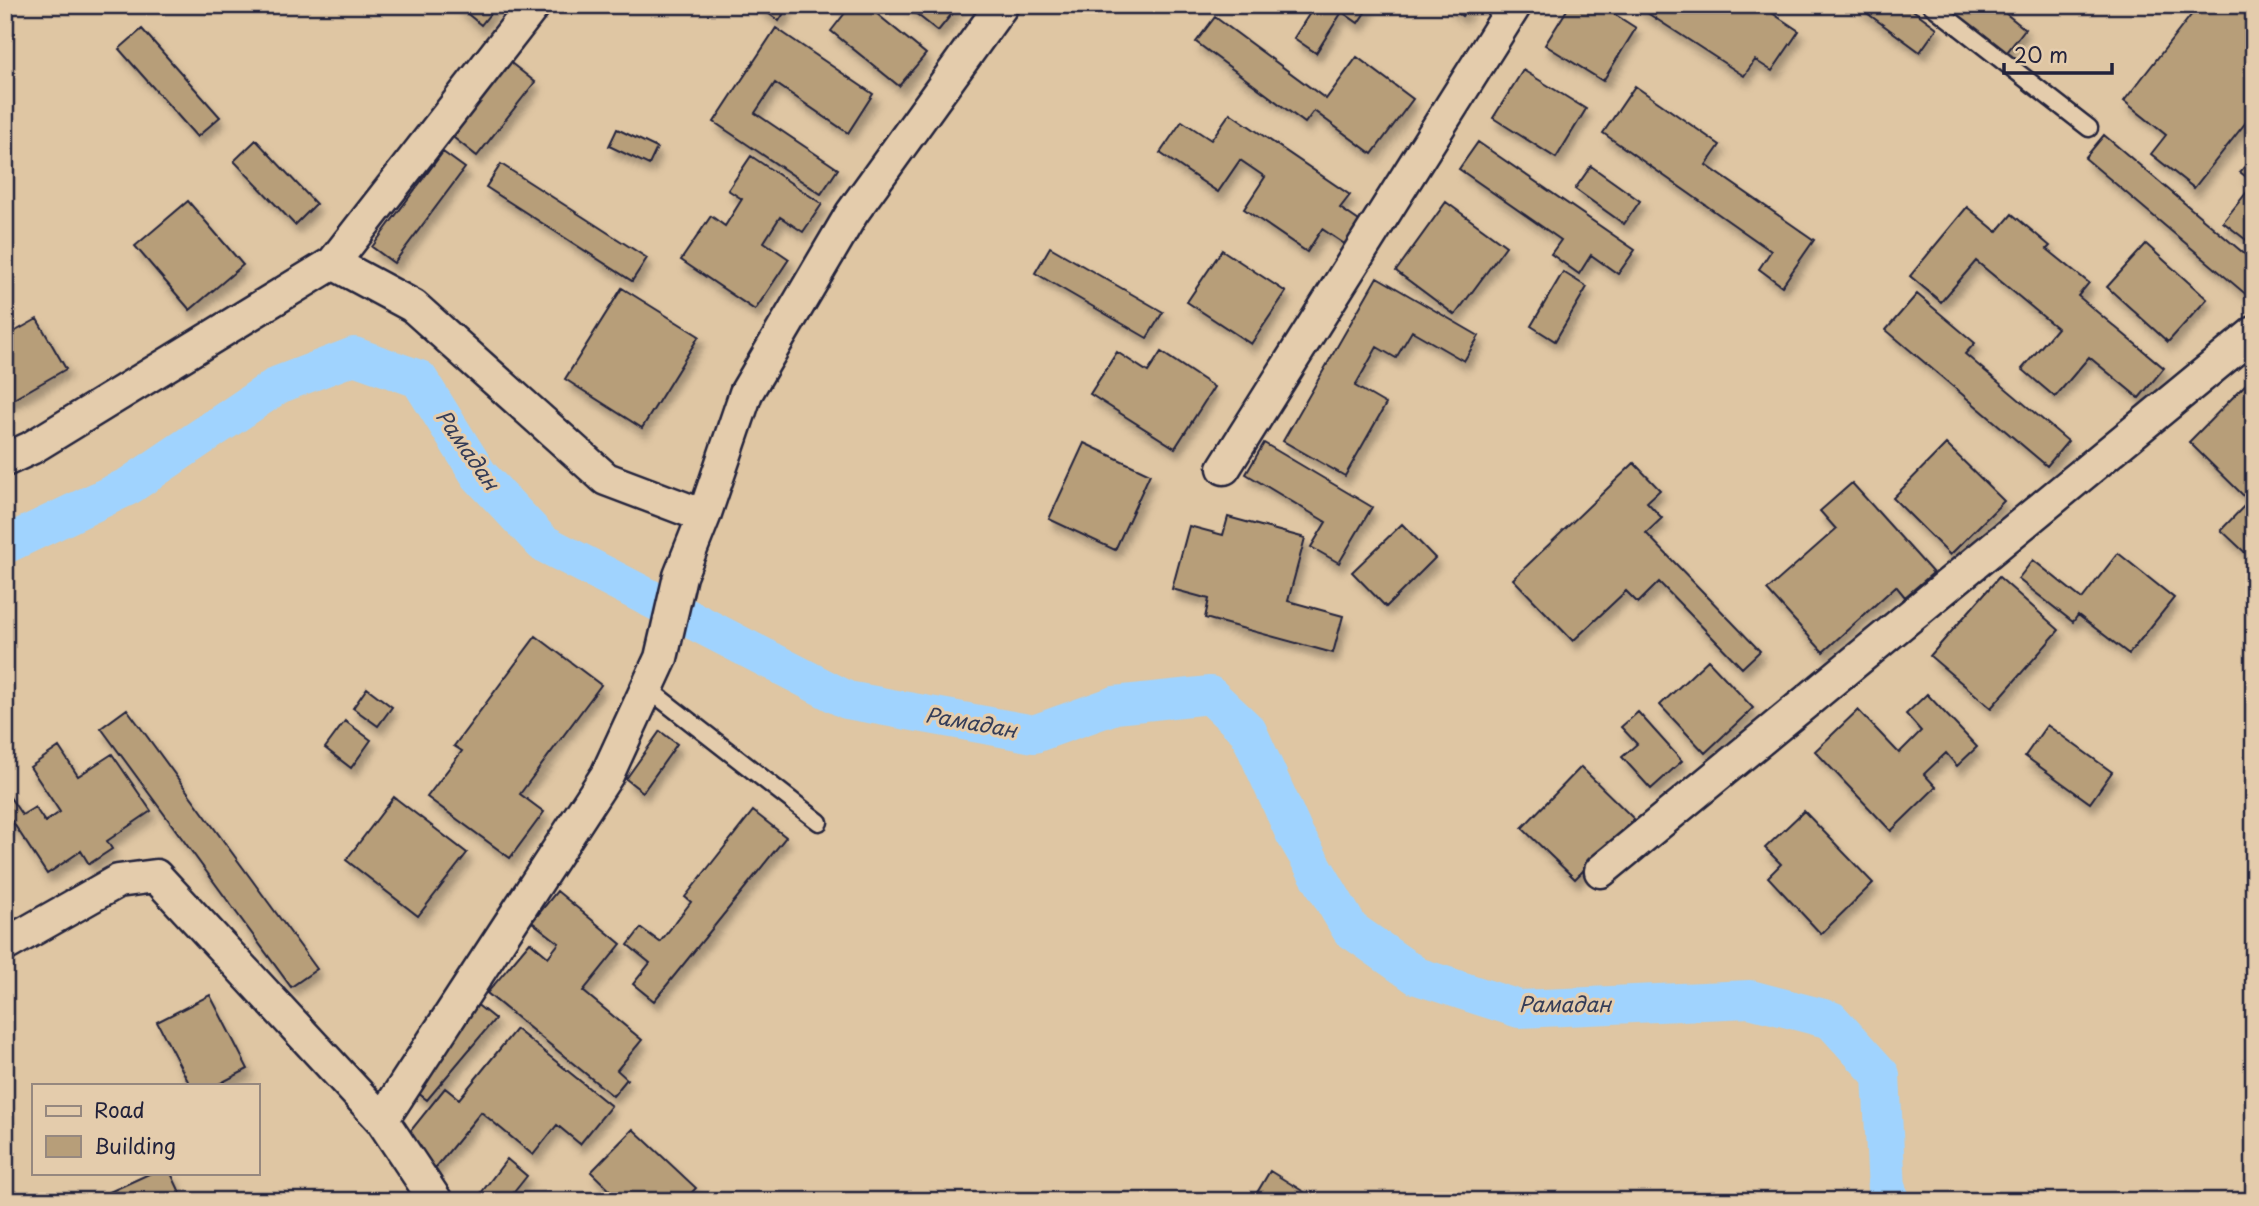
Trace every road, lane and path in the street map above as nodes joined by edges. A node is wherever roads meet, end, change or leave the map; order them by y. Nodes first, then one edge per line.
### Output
1 (534, 5) edge
2 (1002, 5) edge
3 (1515, 5) edge
4 (1931, 5) edge
5 (2090, 128) dead end
6 (333, 263) junction
7 (2254, 333) edge
8 (5, 460) edge
9 (1224, 468) dead end
10 (704, 516) junction
11 (647, 688) junction
12 (819, 821) dead end
13 (1601, 871) dead end
14 (5, 944) edge
15 (382, 1120) junction
16 (436, 1201) edge

1 - 6 street
2 - 10 street
3 - 9 street
4 - 5 lane
6 - 8 street
6 - 10 street
7 - 13 street
10 - 11 street
11 - 12 lane
11 - 15 street
14 - 15 street
15 - 16 street

